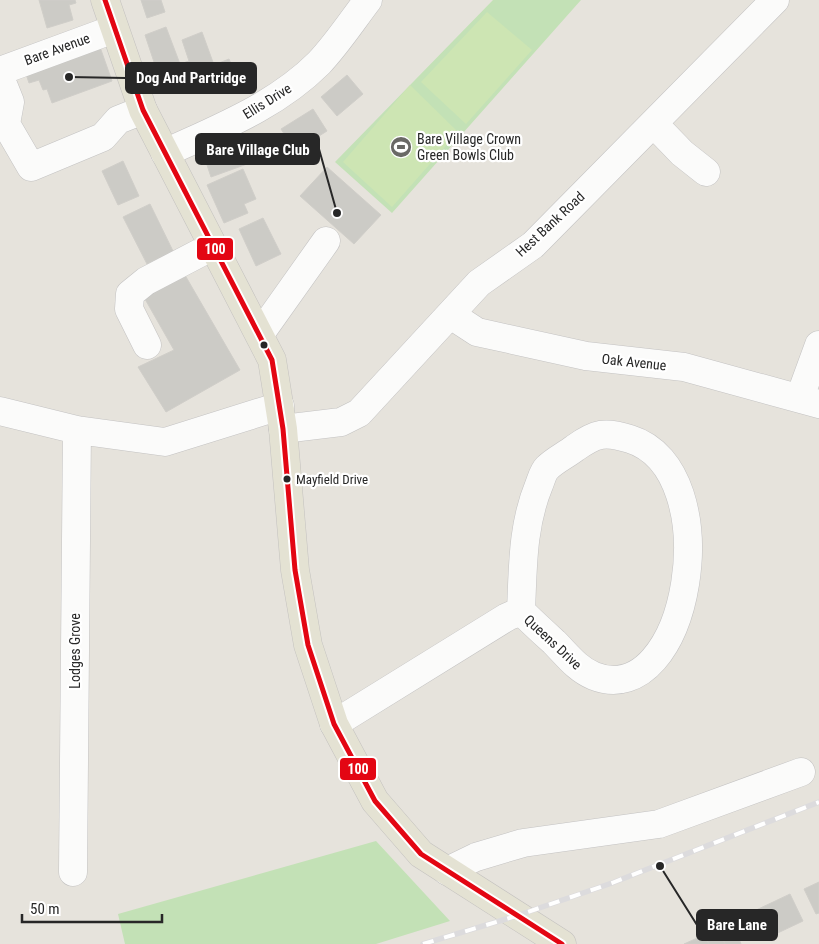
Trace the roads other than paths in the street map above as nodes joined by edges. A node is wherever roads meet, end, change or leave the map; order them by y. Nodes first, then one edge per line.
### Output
1 (105, 0) edge
2 (368, 0) edge
3 (775, 0) edge
4 (114, 28) junction
5 (0, 70) edge
6 (0, 77) edge
7 (143, 110) junction
8 (654, 124) junction
9 (165, 153) junction
10 (706, 172) dead end
11 (326, 241) dead end
12 (212, 246) junction
13 (451, 315) junction
14 (260, 334) junction
15 (819, 344) edge
16 (148, 345) dead end
17 (810, 400) edge
18 (0, 411) edge
19 (282, 417) junction
20 (77, 430) junction
21 (521, 611) junction
22 (334, 724) junction
23 (800, 772) dead end
24 (447, 871) junction
25 (74, 872) dead end
26 (562, 944) edge

1 - 4 main road
2 - 9 street, Ellis Drive
3 - 8 street, Hest Bank Road
4 - 5 street, Bare Avenue
4 - 7 main road
6 - 7 street
7 - 9 main road
8 - 10 street
8 - 13 street, Hest Bank Road
9 - 12 main road
11 - 14 street
12 - 14 main road
12 - 16 street
13 - 17 street, Oak Avenue
13 - 19 street, Hest Bank Road
14 - 19 main road
15 - 17 street
18 - 20 street
19 - 20 street
19 - 22 main road
20 - 25 street, Lodges Grove
21 - 21 street, Queens Drive
21 - 22 street, Queens Drive
22 - 24 main road
23 - 24 street
24 - 26 main road

